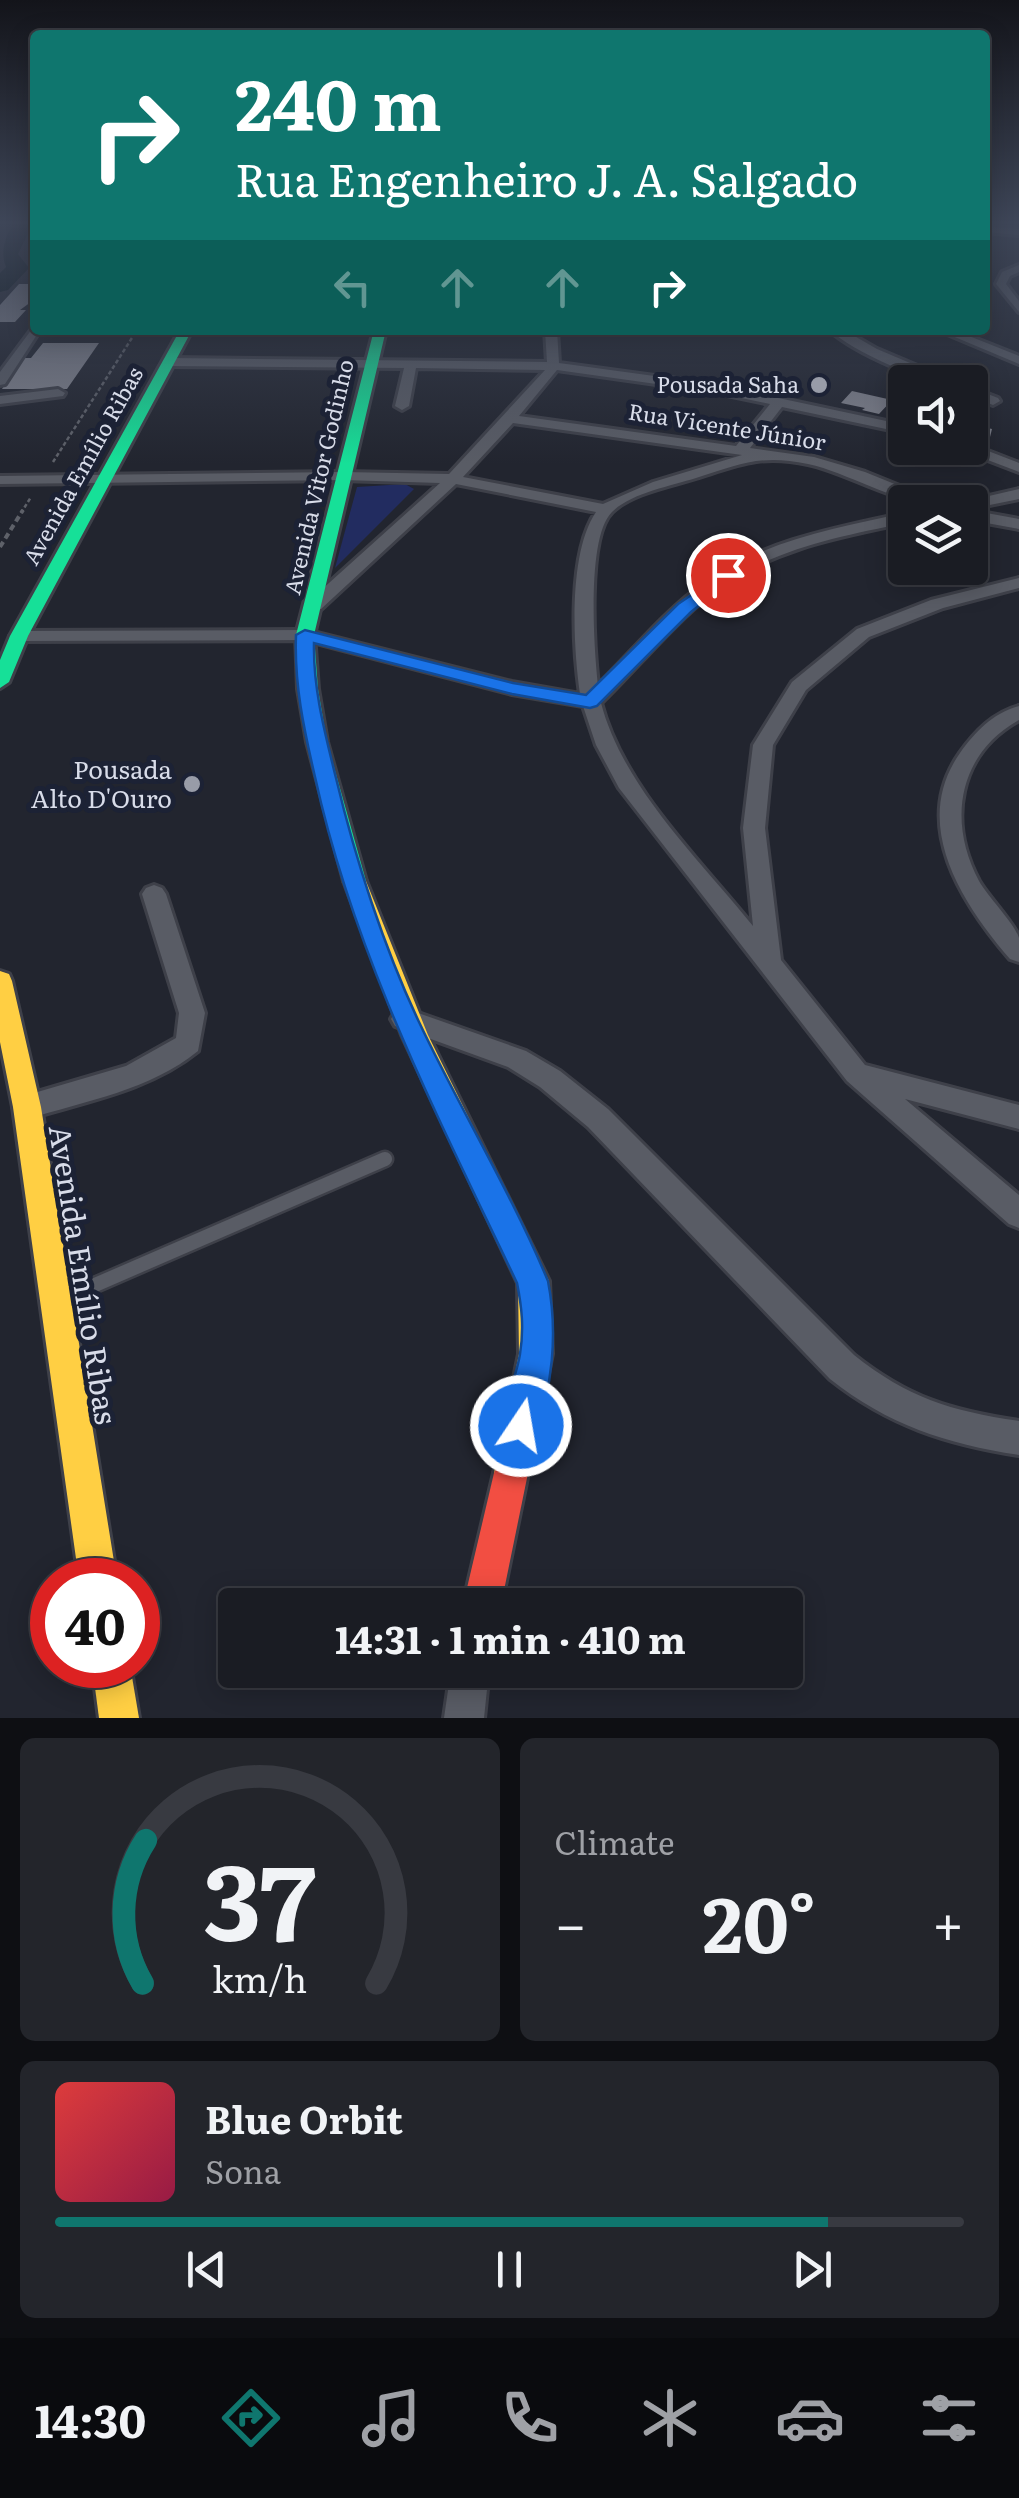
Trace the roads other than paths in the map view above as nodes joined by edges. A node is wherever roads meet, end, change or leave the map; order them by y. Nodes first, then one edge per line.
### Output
1 (30, 335) edge
2 (183, 335) edge
3 (379, 335) edge
4 (552, 335) edge
5 (843, 335) edge
6 (956, 335) edge
7 (1019, 360) edge
8 (169, 362) junction
9 (372, 362) junction
10 (411, 363) junction
11 (906, 365) edge
12 (552, 366) junction
13 (0, 380) edge
14 (58, 393) dead end
15 (988, 398) edge
16 (0, 400) edge
17 (994, 400) dead end
18 (780, 401) junction
19 (402, 406) dead end
20 (510, 419) junction
21 (888, 426) edge
22 (742, 448) junction
23 (766, 452) junction
24 (988, 456) edge
25 (1019, 468) edge
26 (343, 476) junction
27 (104, 478) junction
28 (453, 479) junction
29 (0, 480) edge
30 (888, 485) edge
31 (1019, 494) edge
32 (988, 500) edge
33 (604, 510) junction
34 (988, 518) edge
35 (888, 522) edge
36 (1019, 524) edge
37 (324, 566) junction
38 (349, 570) junction
39 (1019, 583) edge
40 (314, 605) junction
41 (305, 635) junction
42 (19, 636) junction
43 (0, 682) edge
44 (590, 702) junction
45 (1019, 712) edge
46 (154, 894) dead end
47 (1019, 952) edge
48 (769, 960) junction
49 (0, 980) edge
50 (404, 1019) junction
51 (856, 1074) junction
52 (27, 1107) junction
53 (1019, 1117) edge
54 (385, 1160) dead end
55 (1019, 1214) edge
56 (56, 1302) junction
57 (1019, 1438) edge
58 (95, 1558) edge
59 (486, 1588) edge
60 (114, 1688) edge
61 (468, 1688) edge
62 (119, 1718) edge
63 (464, 1718) edge

1 - 13 street
2 - 8 street, Avenida Emílio Ribas
3 - 9 street, Avenida Vitor Godinho
4 - 12 street
5 - 11 street
6 - 7 street
8 - 9 street
8 - 27 street, Avenida Emílio Ribas
9 - 10 street
9 - 26 street, Avenida Vitor Godinho
10 - 12 street
10 - 19 street
12 - 18 street
12 - 20 street
14 - 16 street
15 - 17 street
18 - 21 street
18 - 22 street
20 - 22 street, Rua Vicente Júnior
20 - 28 street
22 - 23 street, Rua Vicente Júnior
23 - 30 street, Rua Vicente Júnior
23 - 33 street
24 - 25 street
26 - 27 street
26 - 28 street
26 - 37 street, Avenida Vitor Godinho
27 - 29 street
27 - 42 street, Avenida Emílio Ribas
28 - 33 street
28 - 38 street
31 - 32 street
33 - 44 street
34 - 36 street
35 - 44 street
37 - 38 street
37 - 40 street, Avenida Vitor Godinho
38 - 40 street
39 - 48 street
40 - 41 street, Avenida Vitor Godinho
41 - 42 street
41 - 44 street
41 - 50 street, Avenida Vitor Godinho
42 - 43 street, Avenida Emílio Ribas
44 - 48 street
45 - 47 street
46 - 52 street
48 - 51 street
49 - 52 street, Avenida Emílio Ribas
50 - 57 street
50 - 59 street, Avenida Vitor Godinho
51 - 53 street
51 - 55 street
52 - 56 street, Avenida Emílio Ribas
54 - 56 lane
56 - 58 street, Avenida Emílio Ribas
60 - 62 street
61 - 63 street

